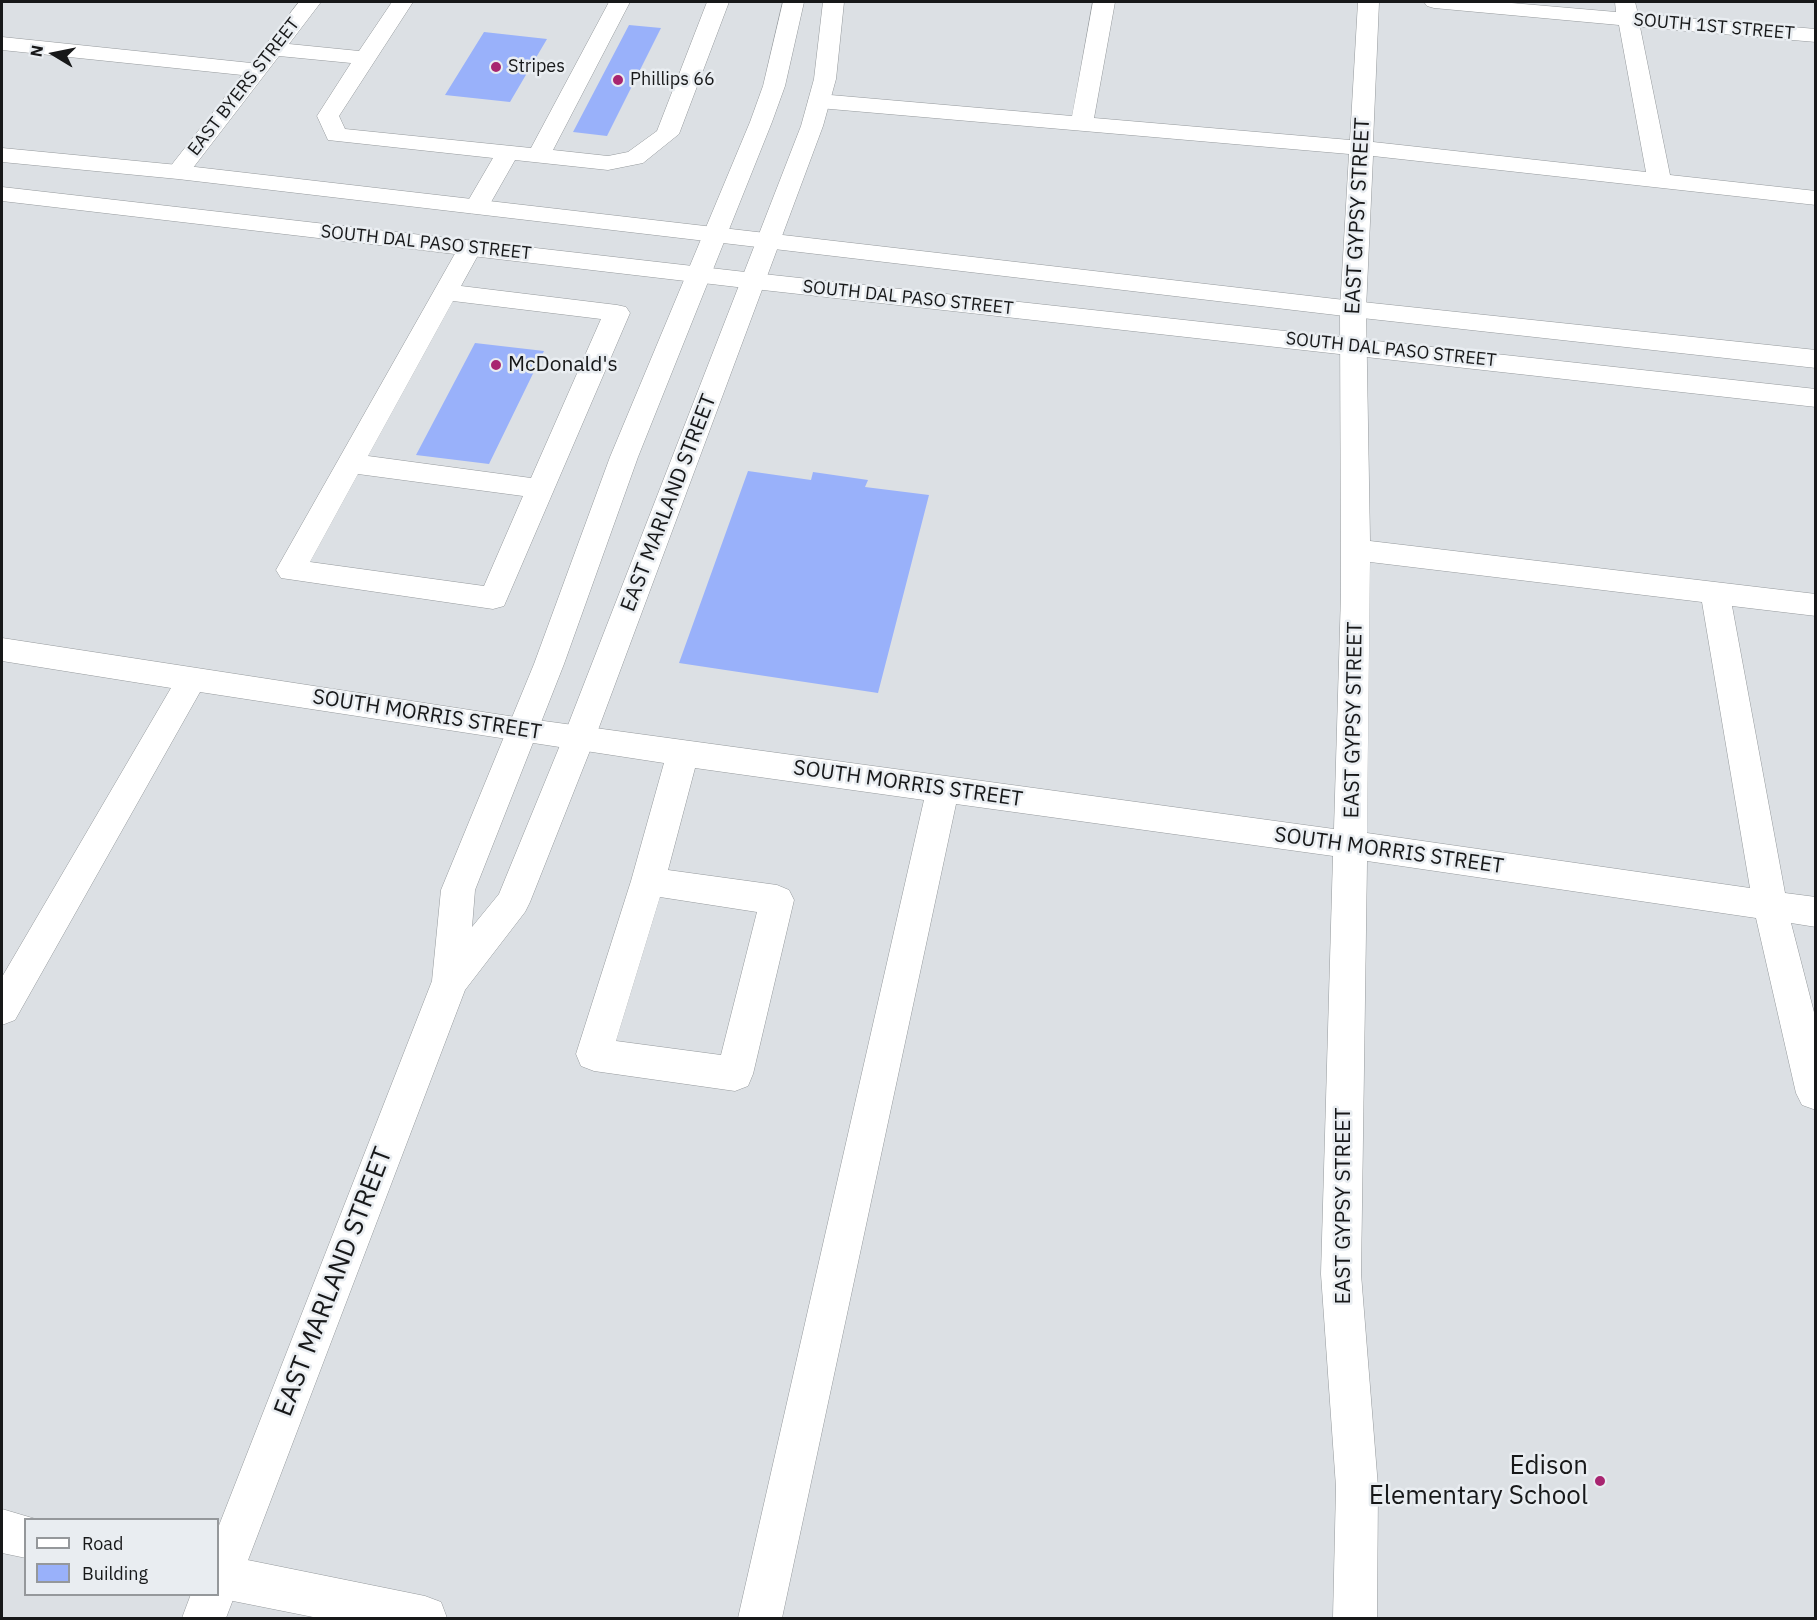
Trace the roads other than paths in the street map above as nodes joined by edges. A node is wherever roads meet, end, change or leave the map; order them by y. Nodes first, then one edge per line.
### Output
1 (310, 2) edge
2 (402, 2) edge
3 (620, 2) edge
4 (718, 2) edge
5 (793, 2) edge
6 (834, 2) edge
7 (1104, 2) edge
8 (1370, 2) edge
9 (1434, 2) edge
10 (1626, 10) edge
11 (1815, 36) edge
12 (2, 44) edge
13 (273, 49) junction
14 (366, 58) junction
15 (257, 70) junction
16 (819, 101) junction
17 (1082, 124) junction
18 (1361, 148) junction
19 (508, 153) junction
20 (2, 155) edge
21 (538, 156) junction
22 (178, 172) junction
23 (1659, 181) junction
24 (2, 194) edge
25 (1815, 198) edge
26 (477, 206) junction
27 (717, 233) junction
28 (770, 239) junction
29 (470, 248) junction
30 (700, 274) junction
31 (754, 281) junction
32 (445, 292) junction
33 (1353, 309) junction
34 (1353, 346) junction
35 (1815, 359) edge
36 (1815, 399) edge
37 (351, 463) junction
38 (541, 489) junction
39 (1355, 550) junction
40 (1715, 593) junction
41 (1815, 605) edge
42 (2, 649) edge
43 (192, 679) junction
44 (522, 731) junction
45 (579, 738) junction
46 (683, 753) junction
47 (943, 789) junction
48 (1351, 845) junction
49 (648, 881) junction
50 (1770, 906) junction
51 (1815, 912) edge
52 (450, 981) junction
53 (2, 1009) edge
54 (1815, 1093) edge
55 (2, 1531) edge
56 (24, 1536) edge
57 (219, 1578) edge
58 (219, 1583) edge
59 (212, 1596) edge
60 (204, 1618) edge
61 (425, 1618) edge
62 (760, 1618) edge
63 (1354, 1618) edge

1 - 13 main road, EAST BYERS STREET
2 - 14 main road
3 - 21 main road
4 - 21 main road
5 - 27 main road, EAST MARLAND STREET
6 - 16 main road, EAST MARLAND STREET
7 - 17 main road
8 - 18 main road, EAST GYPSY STREET
9 - 10 main road, SOUTH 1ST STREET
10 - 11 main road, SOUTH 1ST STREET
10 - 23 main road
12 - 15 main road
13 - 14 main road
13 - 15 main road, EAST BYERS STREET
14 - 19 main road
15 - 22 main road, EAST BYERS STREET
16 - 17 main road
16 - 28 main road, EAST MARLAND STREET
17 - 18 main road
18 - 23 main road
18 - 33 main road, EAST GYPSY STREET
19 - 21 main road
19 - 26 main road
20 - 22 main road, SOUTH DAL PASO STREET
22 - 26 main road, SOUTH DAL PASO STREET
23 - 25 main road
24 - 29 main road, SOUTH DAL PASO STREET
26 - 27 main road, SOUTH DAL PASO STREET
27 - 28 main road, SOUTH DAL PASO STREET
27 - 30 main road, EAST MARLAND STREET
28 - 31 main road, EAST MARLAND STREET
28 - 33 main road, SOUTH DAL PASO STREET
29 - 30 main road, SOUTH DAL PASO STREET
29 - 32 main road
30 - 31 main road, SOUTH DAL PASO STREET
30 - 44 main road, EAST MARLAND STREET
31 - 34 main road, SOUTH DAL PASO STREET
31 - 45 main road, EAST MARLAND STREET
32 - 37 main road
32 - 38 main road
33 - 34 main road, EAST GYPSY STREET
33 - 35 main road, SOUTH DAL PASO STREET
34 - 36 main road, SOUTH DAL PASO STREET
34 - 39 main road, EAST GYPSY STREET
37 - 38 main road
37 - 38 main road
39 - 40 main road
39 - 48 main road, EAST GYPSY STREET
40 - 41 main road
40 - 50 main road
42 - 43 main road, SOUTH MORRIS STREET
43 - 44 main road, SOUTH MORRIS STREET
43 - 53 main road
44 - 45 main road, SOUTH MORRIS STREET
44 - 52 main road, EAST MARLAND STREET
45 - 46 main road, SOUTH MORRIS STREET
45 - 52 main road, EAST MARLAND STREET
46 - 47 main road, SOUTH MORRIS STREET
46 - 49 main road
47 - 48 main road, SOUTH MORRIS STREET
47 - 62 main road
48 - 50 main road, SOUTH MORRIS STREET
48 - 63 main road, EAST GYPSY STREET
49 - 49 main road
50 - 51 main road, SOUTH MORRIS STREET
50 - 54 main road
52 - 57 main road, EAST MARLAND STREET
55 - 56 main road
58 - 61 main road
59 - 60 main road, EAST MARLAND STREET

